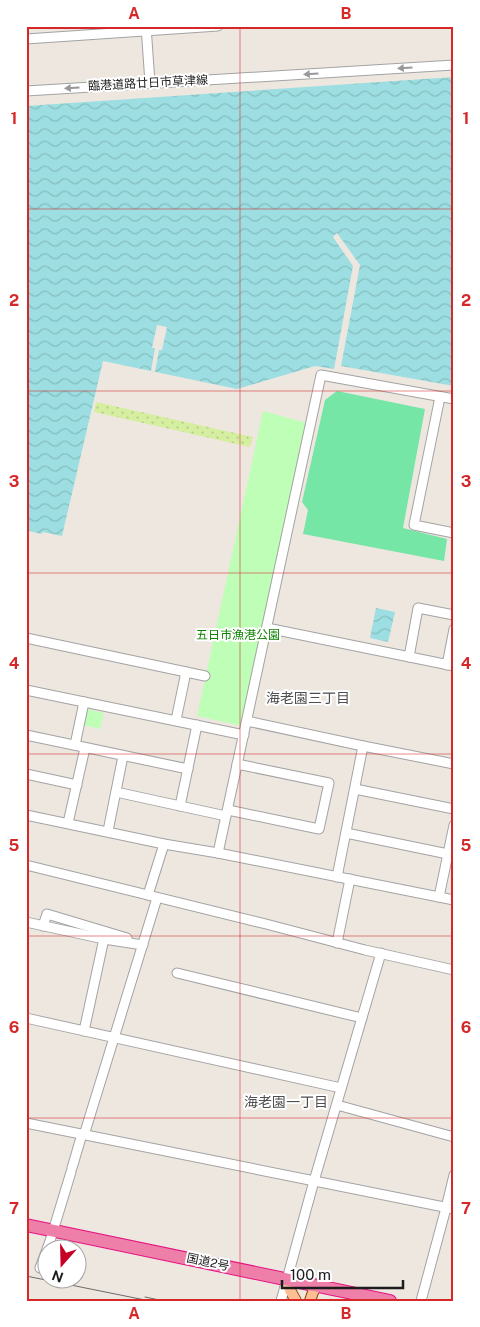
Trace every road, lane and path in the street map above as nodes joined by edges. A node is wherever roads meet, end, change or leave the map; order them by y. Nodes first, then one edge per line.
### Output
1 (218, 26) edge
2 (146, 29) edge
3 (26, 39) edge
4 (454, 64) edge
5 (150, 83) junction
6 (26, 91) edge
7 (440, 397) junction
8 (454, 399) edge
9 (454, 533) edge
10 (454, 615) edge
11 (267, 628) junction
12 (454, 629) edge
13 (26, 638) edge
14 (409, 657) junction
15 (450, 666) edge
16 (186, 672) junction
17 (204, 676) dead end
18 (26, 690) edge
19 (84, 702) junction
20 (176, 720) junction
21 (247, 721) junction
22 (197, 725) junction
23 (244, 735) junction
24 (26, 736) edge
25 (75, 745) junction
26 (363, 746) junction
27 (85, 748) junction
28 (123, 756) junction
29 (237, 764) junction
30 (454, 764) edge
31 (188, 770) junction
32 (26, 774) edge
33 (77, 785) junction
34 (354, 789) junction
35 (116, 792) junction
36 (180, 806) junction
37 (454, 809) edge
38 (227, 813) junction
39 (26, 815) edge
40 (68, 823) junction
41 (454, 825) edge
42 (108, 832) junction
43 (346, 833) junction
44 (164, 844) junction
45 (218, 853) junction
46 (448, 854) junction
47 (26, 865) edge
48 (336, 877) junction
49 (350, 880) junction
50 (153, 897) junction
51 (439, 897) junction
52 (454, 900) edge
53 (26, 922) edge
54 (105, 935) junction
55 (337, 943) junction
56 (143, 945) junction
57 (381, 954) junction
58 (454, 970) edge
59 (177, 973) dead end
60 (26, 1018) edge
61 (362, 1018) junction
62 (84, 1031) junction
63 (115, 1038) junction
64 (341, 1088) junction
65 (337, 1105) junction
66 (26, 1123) edge
67 (82, 1134) junction
68 (454, 1137) edge
69 (454, 1174) edge
70 (314, 1181) junction
71 (450, 1208) edge
72 (26, 1225) edge
73 (53, 1230) junction
74 (50, 1240) edge
75 (287, 1280) junction
76 (317, 1286) junction
77 (281, 1301) edge
78 (296, 1301) edge
79 (310, 1301) edge
80 (390, 1301) edge
81 (421, 1301) edge

1 - 2 street
2 - 3 street
2 - 5 street
4 -> 5 street, 臨港道路廿日市草津線
5 -> 6 street, 臨港道路廿日市草津線
7 - 8 street
7 - 9 street
7 - 11 street
10 - 14 street
11 - 14 street
11 - 21 street
12 - 15 street
13 - 16 street
14 - 15 street
16 - 17 street
16 - 20 street
18 - 19 street
19 - 20 street
19 - 25 street
20 - 22 street
21 - 23 street
21 - 26 street
22 - 23 street
22 - 31 street
23 - 29 street
24 - 25 street
25 - 27 street
26 - 30 street
26 - 34 street
27 - 28 street
27 - 33 street
28 - 31 street
28 - 35 street
29 - 38 street
29 - 38 street
31 - 36 street
32 - 33 street
33 - 40 street
34 - 37 street
34 - 43 street
35 - 36 street
35 - 42 street
36 - 38 street
38 - 45 street
39 - 40 street
40 - 42 street
41 - 46 street
42 - 44 street
43 - 46 street
43 - 48 street
44 - 45 street
44 - 50 street
45 - 48 street
46 - 51 street
47 - 50 street
48 - 49 street
49 - 51 street
49 - 55 street
50 - 55 street
50 - 56 street
51 - 52 street
53 - 54 street
54 - 56 street
54 - 62 street
55 - 57 street
56 - 63 street
57 - 58 street
57 - 61 street
59 - 61 street
60 - 62 street
61 - 64 street
62 - 63 street
63 - 64 street
63 - 67 street
64 - 65 street
65 - 68 street
65 - 70 street
66 - 67 street
67 - 70 street
67 - 73 street
69 - 71 street
70 - 71 street
70 - 75 street
71 - 81 street
72 - 73 highway, 国道2号
73 - 74 street
73 - 75 highway, 国道2号
75 - 76 highway, 国道2号
75 - 77 street
75 - 78 main road
76 - 79 main road
76 - 80 highway, 国道2号

